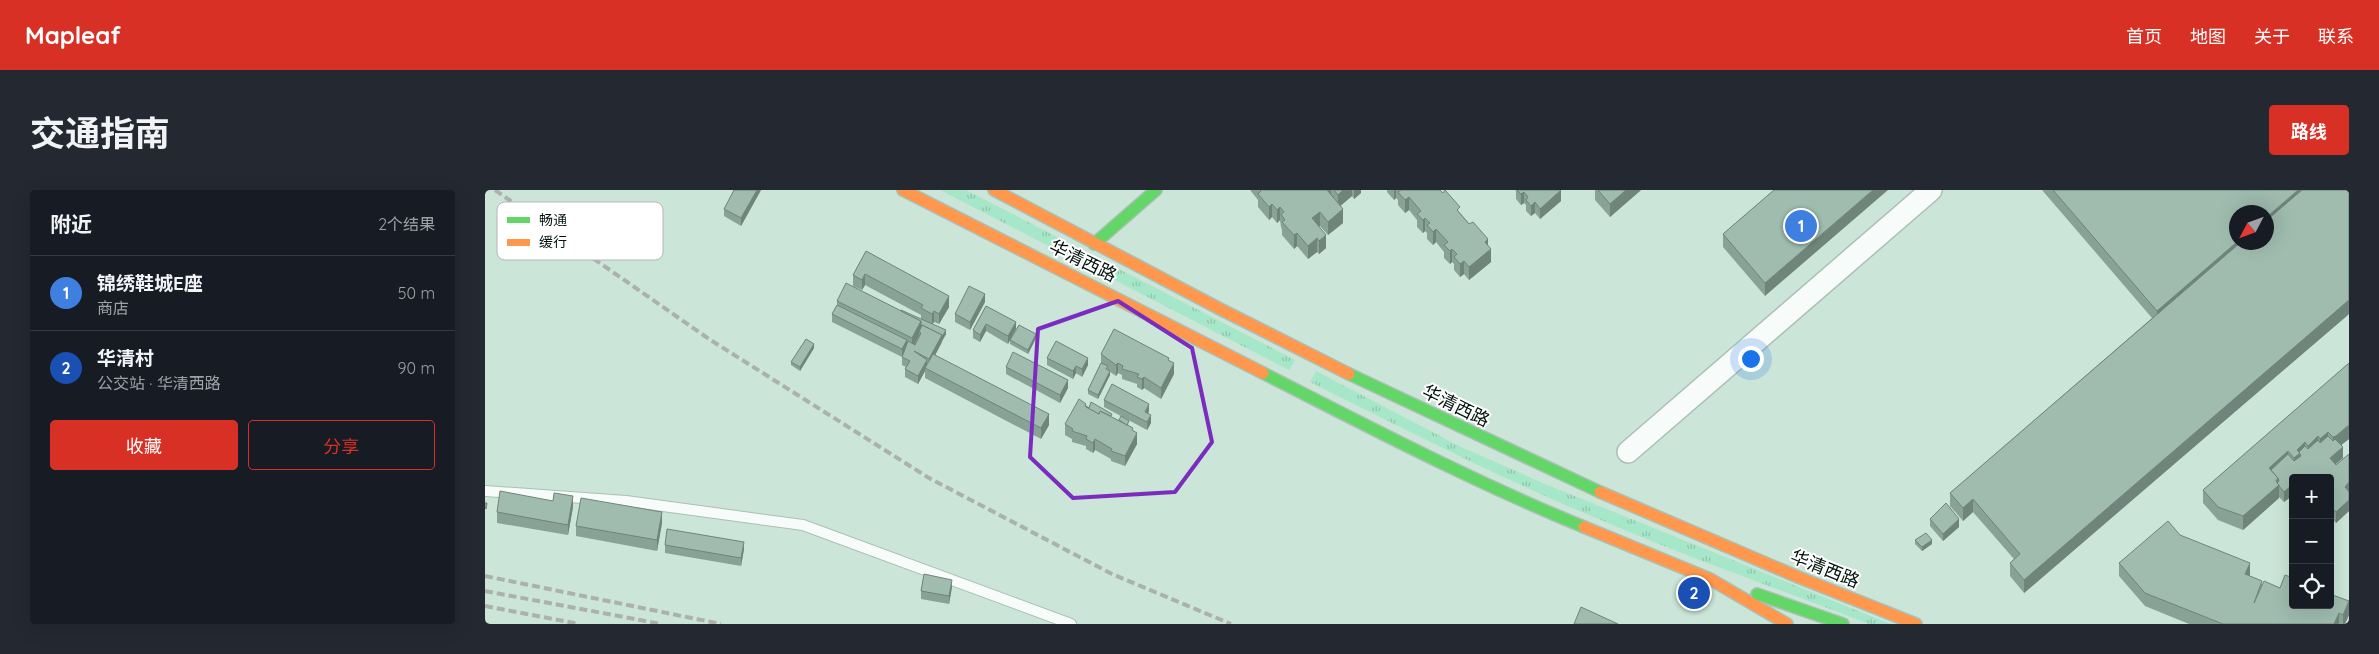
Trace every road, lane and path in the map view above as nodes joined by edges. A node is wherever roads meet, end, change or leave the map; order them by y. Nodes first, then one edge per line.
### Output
1 (903, 190) edge
2 (994, 190) edge
3 (1156, 190) edge
4 (1931, 190) edge
5 (1094, 244) junction
6 (1627, 452) dead end
7 (485, 491) edge
8 (1711, 579) junction
9 (1071, 624) edge
10 (1787, 624) edge
11 (1843, 624) edge
12 (1916, 624) edge

1 - 8 main road, 华清西路
2 - 5 main road, 华清西路
3 - 5 main road
4 - 6 street
5 - 12 main road, 华清西路
7 - 9 lane
8 - 10 main road, 华清西路
8 - 11 main road

